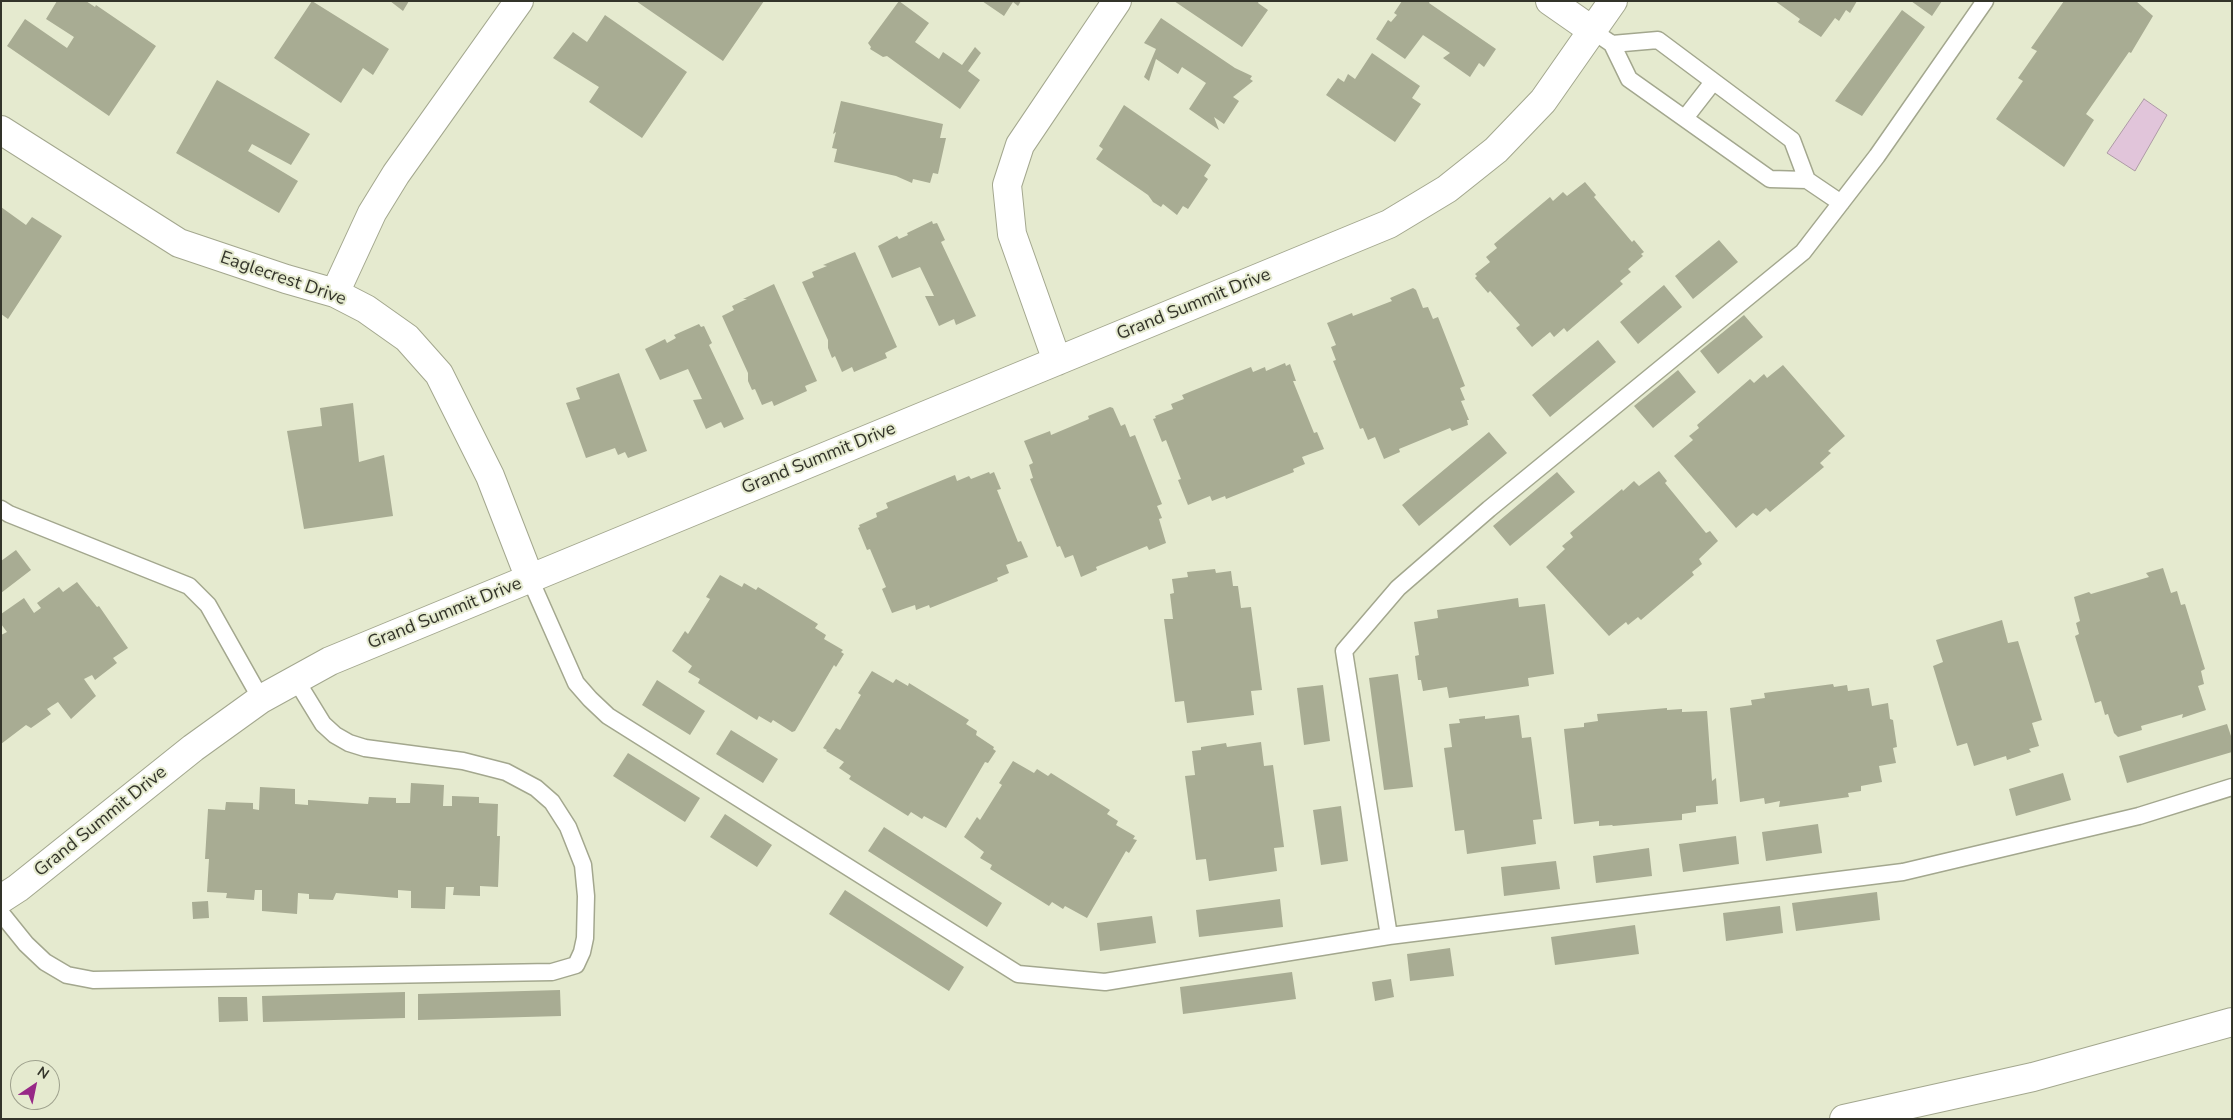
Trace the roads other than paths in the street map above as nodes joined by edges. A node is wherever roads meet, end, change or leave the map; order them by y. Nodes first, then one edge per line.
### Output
1 (519, 1) edge
2 (1117, 1) edge
3 (1550, 1) edge
4 (1613, 1) edge
5 (1985, 1) edge
6 (1602, 37) junction
7 (1713, 82) junction
8 (1685, 118) junction
9 (1, 130) edge
10 (1808, 180) junction
11 (1841, 203) junction
12 (335, 292) junction
13 (1057, 361) junction
14 (4, 516) edge
15 (530, 579) junction
16 (296, 680) junction
17 (261, 699) junction
18 (2232, 787) edge
19 (1, 899) edge
20 (1, 913) edge
21 (1389, 936) junction
22 (2232, 1022) edge
23 (1844, 1119) edge

1 - 12 main road
2 - 13 main road
3 - 6 main road
4 - 6 main road, Grand Summit Drive
5 - 11 lane
6 - 7 lane
6 - 8 lane
6 - 13 main road, Grand Summit Drive
7 - 8 lane
7 - 10 lane
8 - 10 lane
9 - 12 main road, Eaglecrest Drive
10 - 11 lane
11 - 21 lane
12 - 15 main road, Eaglecrest Drive
13 - 15 main road, Grand Summit Drive
14 - 17 lane
15 - 16 main road, Grand Summit Drive
15 - 21 lane
16 - 17 main road, Grand Summit Drive
16 - 20 lane
17 - 19 main road, Grand Summit Drive
18 - 21 lane
22 - 23 main road

